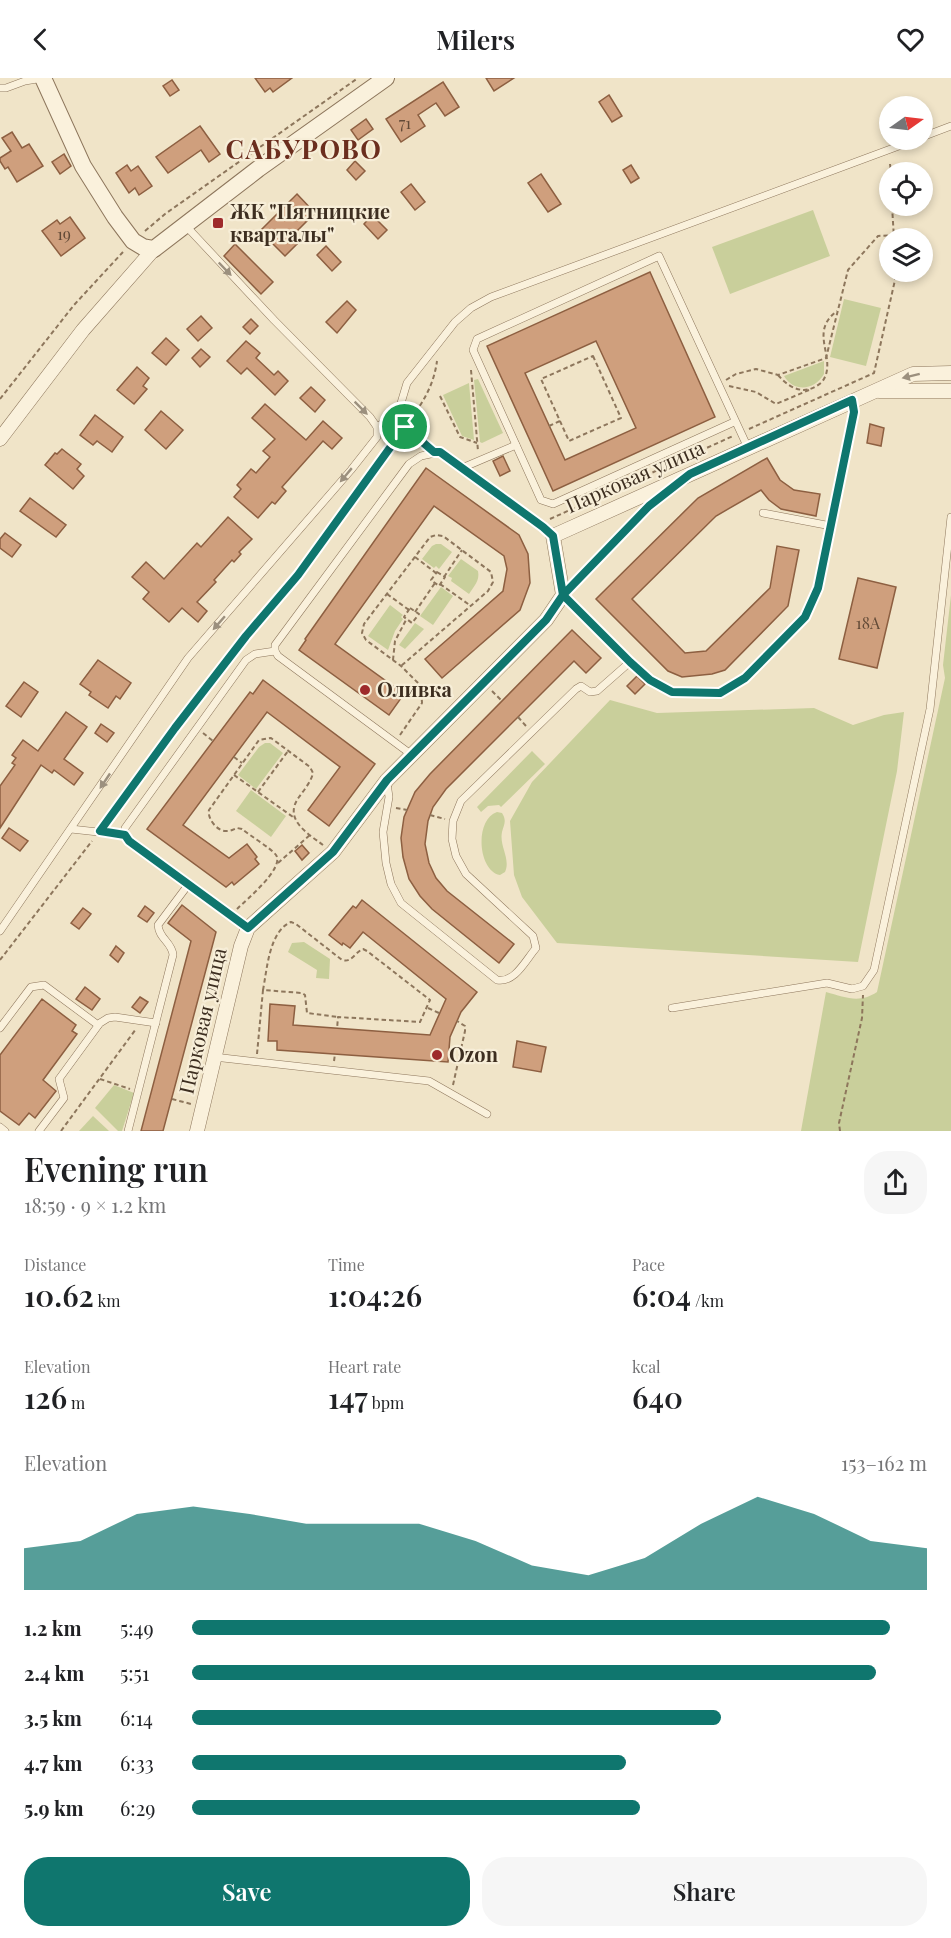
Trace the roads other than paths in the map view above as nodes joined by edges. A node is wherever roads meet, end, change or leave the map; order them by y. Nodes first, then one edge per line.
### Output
1 (43, 78) edge
2 (386, 78) edge
3 (3, 88) edge
4 (0, 94) edge
5 (951, 126) edge
6 (933, 133) edge
7 (888, 150) edge
8 (185, 225) junction
9 (154, 249) junction
10 (951, 373) edge
11 (873, 390) junction
12 (951, 391) edge
13 (852, 400) junction
14 (400, 419) junction
15 (734, 422) junction
16 (377, 427) junction
17 (0, 439) edge
18 (516, 445) junction
19 (748, 448) junction
20 (434, 452) junction
21 (462, 468) junction
22 (690, 474) junction
23 (763, 513) dead end
24 (951, 517) edge
25 (831, 526) junction
26 (553, 536) junction
27 (563, 595) junction
28 (275, 651) junction
29 (630, 662) junction
30 (412, 755) junction
31 (387, 780) junction
32 (71, 830) junction
33 (125, 835) junction
34 (188, 885) junction
35 (248, 928) junction
36 (0, 931) edge
37 (672, 1008) dead end
38 (156, 1023) junction
39 (98, 1026) junction
40 (0, 1028) edge
41 (214, 1057) junction
42 (487, 1114) dead end
43 (0, 1128) edge
44 (5, 1131) edge
45 (39, 1131) edge
46 (128, 1131) edge
47 (197, 1131) edge

1 - 3 lane
1 - 9 street
2 - 8 street
3 - 4 lane
5 - 6 lane
7 - 14 lane
8 - 9 street
8 -> 16 lane
9 - 17 street
10 -> 11 street, Парковая улица
11 - 12 street, Парковая улица
11 - 13 street, Парковая улица
13 - 19 street, Парковая улица
13 - 25 lane
14 - 16 lane
14 - 20 lane
15 - 18 lane
15 - 18 lane
15 - 19 lane
16 -> 32 lane
18 - 21 lane
19 - 22 street, Парковая улица
20 - 21 lane
20 - 28 lane
21 - 26 lane
22 - 26 street, Парковая улица
22 - 27 lane
23 - 25 lane
24 - 37 lane
25 - 29 lane
26 - 27 street, Парковая улица
27 - 29 lane
27 - 30 street, Парковая улица
28 - 30 lane
28 - 33 lane
29 - 31 lane
30 - 31 street, Парковая улица
31 - 35 street, Парковая улица
32 - 33 lane
32 - 36 lane
33 - 34 lane
34 - 35 lane
34 - 38 lane
35 - 41 street, Парковая улица
38 - 39 lane
38 - 46 lane
39 - 40 lane
39 - 45 lane
41 - 42 lane
41 - 47 street, Парковая улица
43 - 44 lane

